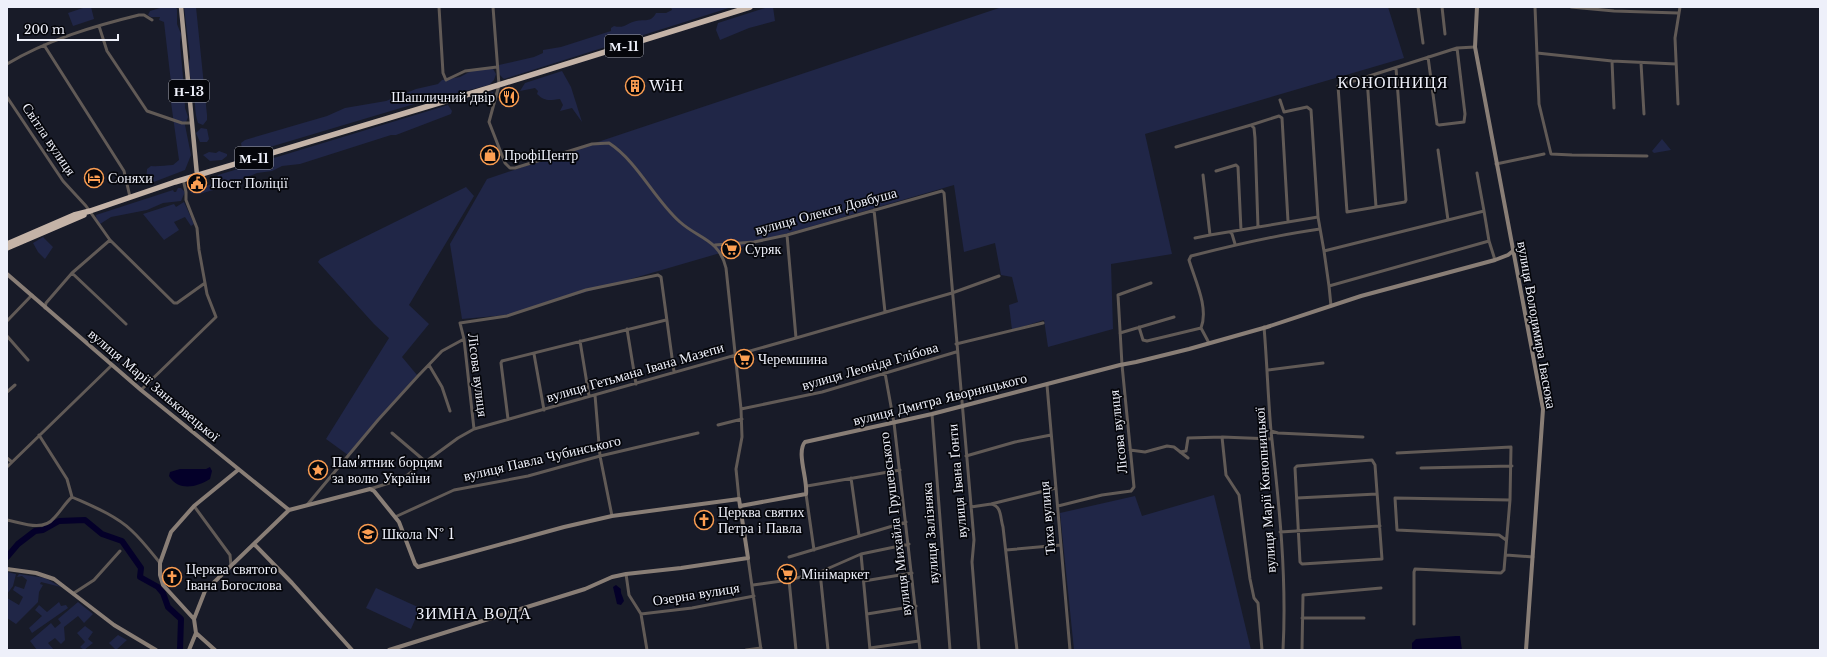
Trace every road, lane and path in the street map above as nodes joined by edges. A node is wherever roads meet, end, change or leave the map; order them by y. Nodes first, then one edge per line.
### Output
1 (181, 7) edge
2 (439, 7) edge
3 (494, 7) edge
4 (750, 7) edge
5 (1418, 7) edge
6 (1442, 7) edge
7 (1477, 7) edge
8 (1535, 7) edge
9 (1571, 7) edge
10 (1680, 7) edge
11 (1678, 13) junction
12 (152, 20) dead end
13 (99, 26) junction
14 (1445, 34) dead end
15 (1424, 43) dead end
16 (44, 45) junction
17 (1475, 47) junction
18 (1457, 48) junction
19 (1537, 53) junction
20 (1428, 56) junction
21 (1612, 61) junction
22 (1641, 63) junction
23 (7, 64) edge
24 (1676, 64) junction
25 (497, 67) junction
26 (1396, 68) junction
27 (1367, 78) junction
28 (499, 85) junction
29 (7, 97) edge
30 (1280, 100) dead end
31 (1678, 104) dead end
32 (1614, 108) dead end
33 (1644, 114) dead end
34 (192, 123) junction
35 (1251, 124) junction
36 (1176, 147) dead end
37 (1438, 150) dead end
38 (1544, 154) dead end
39 (1647, 156) dead end
40 (1496, 164) junction
41 (1216, 171) dead end
42 (1477, 173) dead end
43 (197, 175) junction
44 (1203, 175) dead end
45 (183, 180) junction
46 (129, 189) junction
47 (942, 190) joint
48 (124, 191) dead end
49 (130, 197) junction
50 (1376, 207) junction
51 (874, 210) junction
52 (90, 211) junction
53 (1484, 211) junction
54 (1318, 217) junction
55 (1448, 220) junction
56 (1288, 221) junction
57 (1258, 227) junction
58 (1320, 229) junction
59 (1241, 230) junction
60 (1230, 232) junction
61 (787, 235) junction
62 (1210, 235) junction
63 (1195, 238) dead end
64 (110, 240) junction
65 (1489, 241) junction
66 (7, 244) edge
67 (1235, 244) junction
68 (715, 245) junction
69 (7, 248) edge
70 (1324, 251) junction
71 (1513, 251) junction
72 (1495, 260) junction
73 (72, 273) junction
74 (7, 274) edge
75 (999, 276) dead end
76 (205, 283) junction
77 (1151, 283) dead end
78 (1329, 286) junction
79 (952, 293) junction
80 (32, 295) junction
81 (1331, 306) junction
82 (45, 308) junction
83 (885, 312) junction
84 (1174, 317) dead end
85 (666, 320) junction
86 (7, 321) edge
87 (1043, 322) dead end
88 (126, 324) dead end
89 (1139, 328) junction
90 (1201, 328) junction
91 (1264, 328) junction
92 (627, 329) junction
93 (1120, 333) junction
94 (7, 336) edge
95 (796, 338) junction
96 (464, 339) junction
97 (580, 341) junction
98 (1209, 343) junction
99 (956, 344) junction
100 (956, 352) junction
101 (534, 354) junction
102 (736, 356) junction
103 (28, 360) dead end
104 (1323, 363) dead end
105 (112, 365) junction
106 (429, 365) junction
107 (1123, 365) junction
108 (1268, 370) junction
109 (674, 372) junction
110 (885, 373) junction
111 (636, 384) junction
112 (15, 385) dead end
113 (1047, 385) junction
114 (141, 390) junction
115 (7, 392) edge
116 (595, 395) junction
117 (589, 396) junction
118 (961, 406) junction
119 (742, 409) junction
120 (544, 410) junction
121 (450, 411) dead end
122 (932, 414) junction
123 (508, 419) junction
124 (742, 419) junction
125 (894, 423) junction
126 (718, 425) dead end
127 (474, 429) junction
128 (1271, 431) junction
129 (392, 433) dead end
130 (698, 433) dead end
131 (39, 435) junction
132 (1051, 435) junction
133 (1222, 437) junction
134 (1363, 437) dead end
135 (1272, 439) junction
136 (1130, 450) junction
137 (1180, 452) junction
138 (1397, 453) dead end
139 (600, 456) junction
140 (966, 456) junction
141 (7, 458) edge
142 (1188, 458) dead end
143 (12, 462) junction
144 (426, 462) junction
145 (1512, 466) junction
146 (7, 467) edge
147 (1421, 468) dead end
148 (238, 470) junction
149 (900, 470) junction
150 (852, 478) junction
151 (807, 486) junction
152 (1056, 488) junction
153 (370, 490) junction
154 (806, 494) junction
155 (1378, 494) junction
156 (72, 497) junction
157 (1297, 498) junction
158 (739, 500) junction
159 (1510, 500) junction
160 (991, 504) junction
161 (194, 506) junction
162 (306, 506) junction
163 (740, 506) junction
164 (1058, 506) junction
165 (971, 507) junction
166 (289, 510) junction
167 (612, 516) junction
168 (396, 517) junction
169 (7, 520) edge
170 (906, 522) junction
171 (1380, 526) junction
172 (1299, 531) junction
173 (1280, 532) junction
174 (859, 535) junction
175 (1506, 540) junction
176 (254, 544) junction
177 (909, 544) junction
178 (1061, 545) junction
179 (814, 550) junction
180 (1006, 550) junction
181 (120, 551) dead end
182 (861, 554) junction
183 (1506, 555) junction
184 (789, 557) dead end
185 (1533, 557) junction
186 (748, 558) junction
187 (160, 563) junction
188 (231, 566) junction
189 (7, 569) edge
190 (820, 572) junction
191 (626, 574) junction
192 (912, 574) junction
193 (789, 580) junction
194 (864, 581) junction
195 (753, 585) junction
196 (1382, 588) dead end
197 (74, 594) junction
198 (754, 596) junction
199 (916, 606) junction
200 (641, 614) junction
201 (867, 614) junction
202 (1302, 618) junction
203 (1364, 618) dead end
204 (194, 619) junction
205 (1414, 624) dead end
206 (196, 633) junction
207 (919, 641) junction
208 (761, 649) edge
209 (870, 649) edge
210 (156, 650) edge
211 (189, 650) edge
212 (214, 650) edge
213 (352, 650) edge
214 (389, 650) edge
215 (647, 650) edge
216 (746, 650) edge
217 (796, 650) edge
218 (828, 650) edge
219 (920, 650) edge
220 (950, 650) edge
221 (979, 650) edge
222 (1017, 650) edge
223 (1070, 650) edge
224 (1262, 650) edge
225 (1283, 650) edge
226 (1302, 650) edge
227 (1526, 650) edge

1 - 34 main road, Н-13
2 - 25 street
3 - 25 street
4 - 28 highway, М-11
5 - 15 street
6 - 14 street
7 - 17 street, вулиця Володимира Івасюка
8 - 19 street
9 - 11 street
10 - 11 street
11 - 24 street
12 - 13 street
13 - 16 street
13 - 34 street
16 - 23 street
16 - 46 street
17 - 18 street
17 - 40 street, вулиця Володимира Івасюка
18 - 20 street
18 - 20 street
19 - 21 street
19 - 39 street
20 - 26 street
21 - 22 street
21 - 32 street
22 - 24 street
22 - 33 street
24 - 31 street
25 - 28 street
26 - 27 street
26 - 50 street
27 - 50 street
27 - 50 street
28 - 43 highway, М-11
28 - 68 street
29 - 52 street, Світла вулиця
30 - 54 street
34 - 43 main road, Н-13
35 - 36 street
35 - 56 street
35 - 57 street
37 - 55 street
38 - 40 street
40 - 71 street, вулиця Володимира Івасюка
41 - 59 street
42 - 53 street
43 - 45 highway, М-11
44 - 62 street
45 - 49 highway, М-11
45 - 76 street
46 - 48 street
46 - 49 street
47 - 51 street, вулиця Олекси Довбуша
47 - 79 street, вулиця Івана Ґонти
49 - 52 highway, М-11
51 - 61 street, вулиця Олекси Довбуша
51 - 83 street
52 - 64 street, Світла вулиця
52 - 66 highway, М-11
52 - 69 highway, М-11
53 - 55 street
53 - 65 street
54 - 56 street
54 - 58 street
55 - 70 street
56 - 57 street
57 - 59 street
58 - 67 street
58 - 70 street
59 - 60 street
60 - 62 street
60 - 67 street
61 - 68 street, вулиця Олекси Довбуша
61 - 95 street
62 - 63 street
64 - 73 street
64 - 76 street, Світла вулиця
65 - 72 street
65 - 78 street
67 - 90 street
68 - 102 street
70 - 78 street
71 - 72 street, вулиця Дмитра Яворницького
71 - 185 street, вулиця Володимира Івасюка
72 - 81 street, вулиця Дмитра Яворницького
73 - 82 street
73 - 88 street
74 - 80 street, вулиця Марії Заньковецької
75 - 79 street, вулиця Гетьмана Івана Мазепи
76 - 114 street
77 - 93 street, Лісова вулиця
78 - 81 street
79 - 83 street, вулиця Гетьмана Івана Мазепи
79 - 99 street, вулиця Івана Ґонти
80 - 82 street, вулиця Марії Заньковецької
80 - 86 street
81 - 91 street, вулиця Дмитра Яворницького
82 - 105 street, вулиця Марії Заньковецької
83 - 95 street, вулиця Гетьмана Івана Мазепи
84 - 89 street
85 - 92 street
85 - 96 street, Лісова вулиця
85 - 109 street
87 - 99 street
89 - 90 street
89 - 93 street
90 - 98 street
91 - 98 street, вулиця Дмитра Яворницького
91 - 108 street, вулиця Марії Конопницької
92 - 97 street
92 - 111 street
93 - 107 street, Лісова вулиця
94 - 103 street
95 - 102 street, вулиця Гетьмана Івана Мазепи
96 - 106 street
96 - 127 street, Лісова вулиця
97 - 101 street
97 - 117 street
98 - 107 street, вулиця Дмитра Яворницького
99 - 100 street, вулиця Івана Ґонти
100 - 110 street, вулиця Леоніда Глібова
100 - 118 street, вулиця Івана Ґонти
101 - 120 street
101 - 123 street
102 - 109 street, вулиця Гетьмана Івана Мазепи
102 - 119 street
104 - 108 street
105 - 114 street, вулиця Марії Заньковецької
105 - 131 street
106 - 121 street
106 - 162 street
107 - 113 street, вулиця Дмитра Яворницького
107 - 136 street, Лісова вулиця
108 - 128 street, вулиця Марії Конопницької
109 - 111 street, вулиця Гетьмана Івана Мазепи
110 - 119 street, вулиця Леоніда Глібова
110 - 125 street, вулиця Михайла Грушевського
111 - 116 street, вулиця Гетьмана Івана Мазепи
112 - 115 street
113 - 118 street, вулиця Дмитра Яворницького
113 - 132 street, Тиха вулиця
114 - 148 street, вулиця Марії Заньковецької
116 - 117 street, вулиця Гетьмана Івана Мазепи
116 - 139 street
117 - 120 street, вулиця Гетьмана Івана Мазепи
118 - 122 street, вулиця Дмитра Яворницького
118 - 140 street, вулиця Івана Ґонти
119 - 124 street
120 - 123 street, вулиця Гетьмана Івана Мазепи
122 - 125 street, вулиця Дмитра Яворницького
122 - 220 street, вулиця Залізняка
123 - 127 street, вулиця Гетьмана Івана Мазепи
124 - 126 street
124 - 158 street
125 - 149 street, вулиця Михайла Грушевського
125 - 151 street, вулиця Дмитра Яворницького
127 - 144 street, вулиця Гетьмана Івана Мазепи
128 - 134 street
128 - 135 street, вулиця Марії Конопницької
129 - 144 street
130 - 139 street, вулиця Павла Чубинського
131 - 143 street
131 - 156 street
132 - 140 street
132 - 152 street, Тиха вулиця
133 - 135 street
133 - 137 street
133 - 224 street
135 - 173 street, вулиця Марії Конопницької
136 - 137 street
136 - 164 street, Лісова вулиця
137 - 142 street
138 - 145 street
139 - 167 street
139 - 168 street, вулиця Павла Чубинського
140 - 165 street, вулиця Івана Ґонти
141 - 143 street
143 - 146 street
144 - 153 street, вулиця Гетьмана Івана Мазепи
145 - 147 street
145 - 159 street
148 - 161 street
148 - 166 street, вулиця Марії Заньковецької
149 - 150 street
149 - 170 street, вулиця Михайла Грушевського
150 - 151 street
150 - 174 street
151 - 154 street
152 - 160 street
152 - 164 street, Тиха вулиця
153 - 162 street, вулиця Гетьмана Івана Мазепи
153 - 168 street
154 - 163 street
154 - 179 street
155 - 157 street
155 - 157 street
155 - 171 street
156 - 169 street
156 - 187 street
157 - 172 street
158 - 163 street
158 - 167 street
159 - 175 street
159 - 175 street
160 - 165 street
160 - 180 street
161 - 187 street
161 - 188 street
162 - 166 street, вулиця Гетьмана Івана Мазепи
163 - 186 street
164 - 178 street, Тиха вулиця
165 - 221 street, вулиця Івана Ґонти
166 - 176 street
167 - 168 street
170 - 174 street
170 - 177 street, вулиця Михайла Грушевського
171 - 172 street
171 - 172 street
172 - 173 street
173 - 225 street, вулиця Марії Конопницької
174 - 179 street
175 - 183 street
176 - 188 street
176 - 213 street
177 - 182 street
177 - 192 street, вулиця Михайла Грушевського
178 - 180 street
178 - 223 street, Тиха вулиця
179 - 184 street
180 - 222 street
181 - 197 street
182 - 190 street
182 - 194 street
183 - 185 street
183 - 205 street
185 - 227 street, вулиця Володимира Івасюка
186 - 191 street
186 - 195 street
187 - 204 street
188 - 204 street
189 - 197 street
190 - 193 street
190 - 218 street
191 - 200 street
191 - 214 street
192 - 194 street
192 - 199 street, вулиця Михайла Грушевського
193 - 195 street
193 - 217 street
194 - 201 street
195 - 198 street
196 - 202 street
197 - 210 street
198 - 200 street, Озерна вулиця
198 - 208 street
199 - 201 street
199 - 207 street, вулиця Михайла Грушевського
200 - 215 street
201 - 209 street
202 - 203 street
202 - 226 street
204 - 206 street
206 - 211 street
206 - 212 street
207 - 209 street
207 - 219 street, вулиця Михайла Грушевського
208 - 216 street

